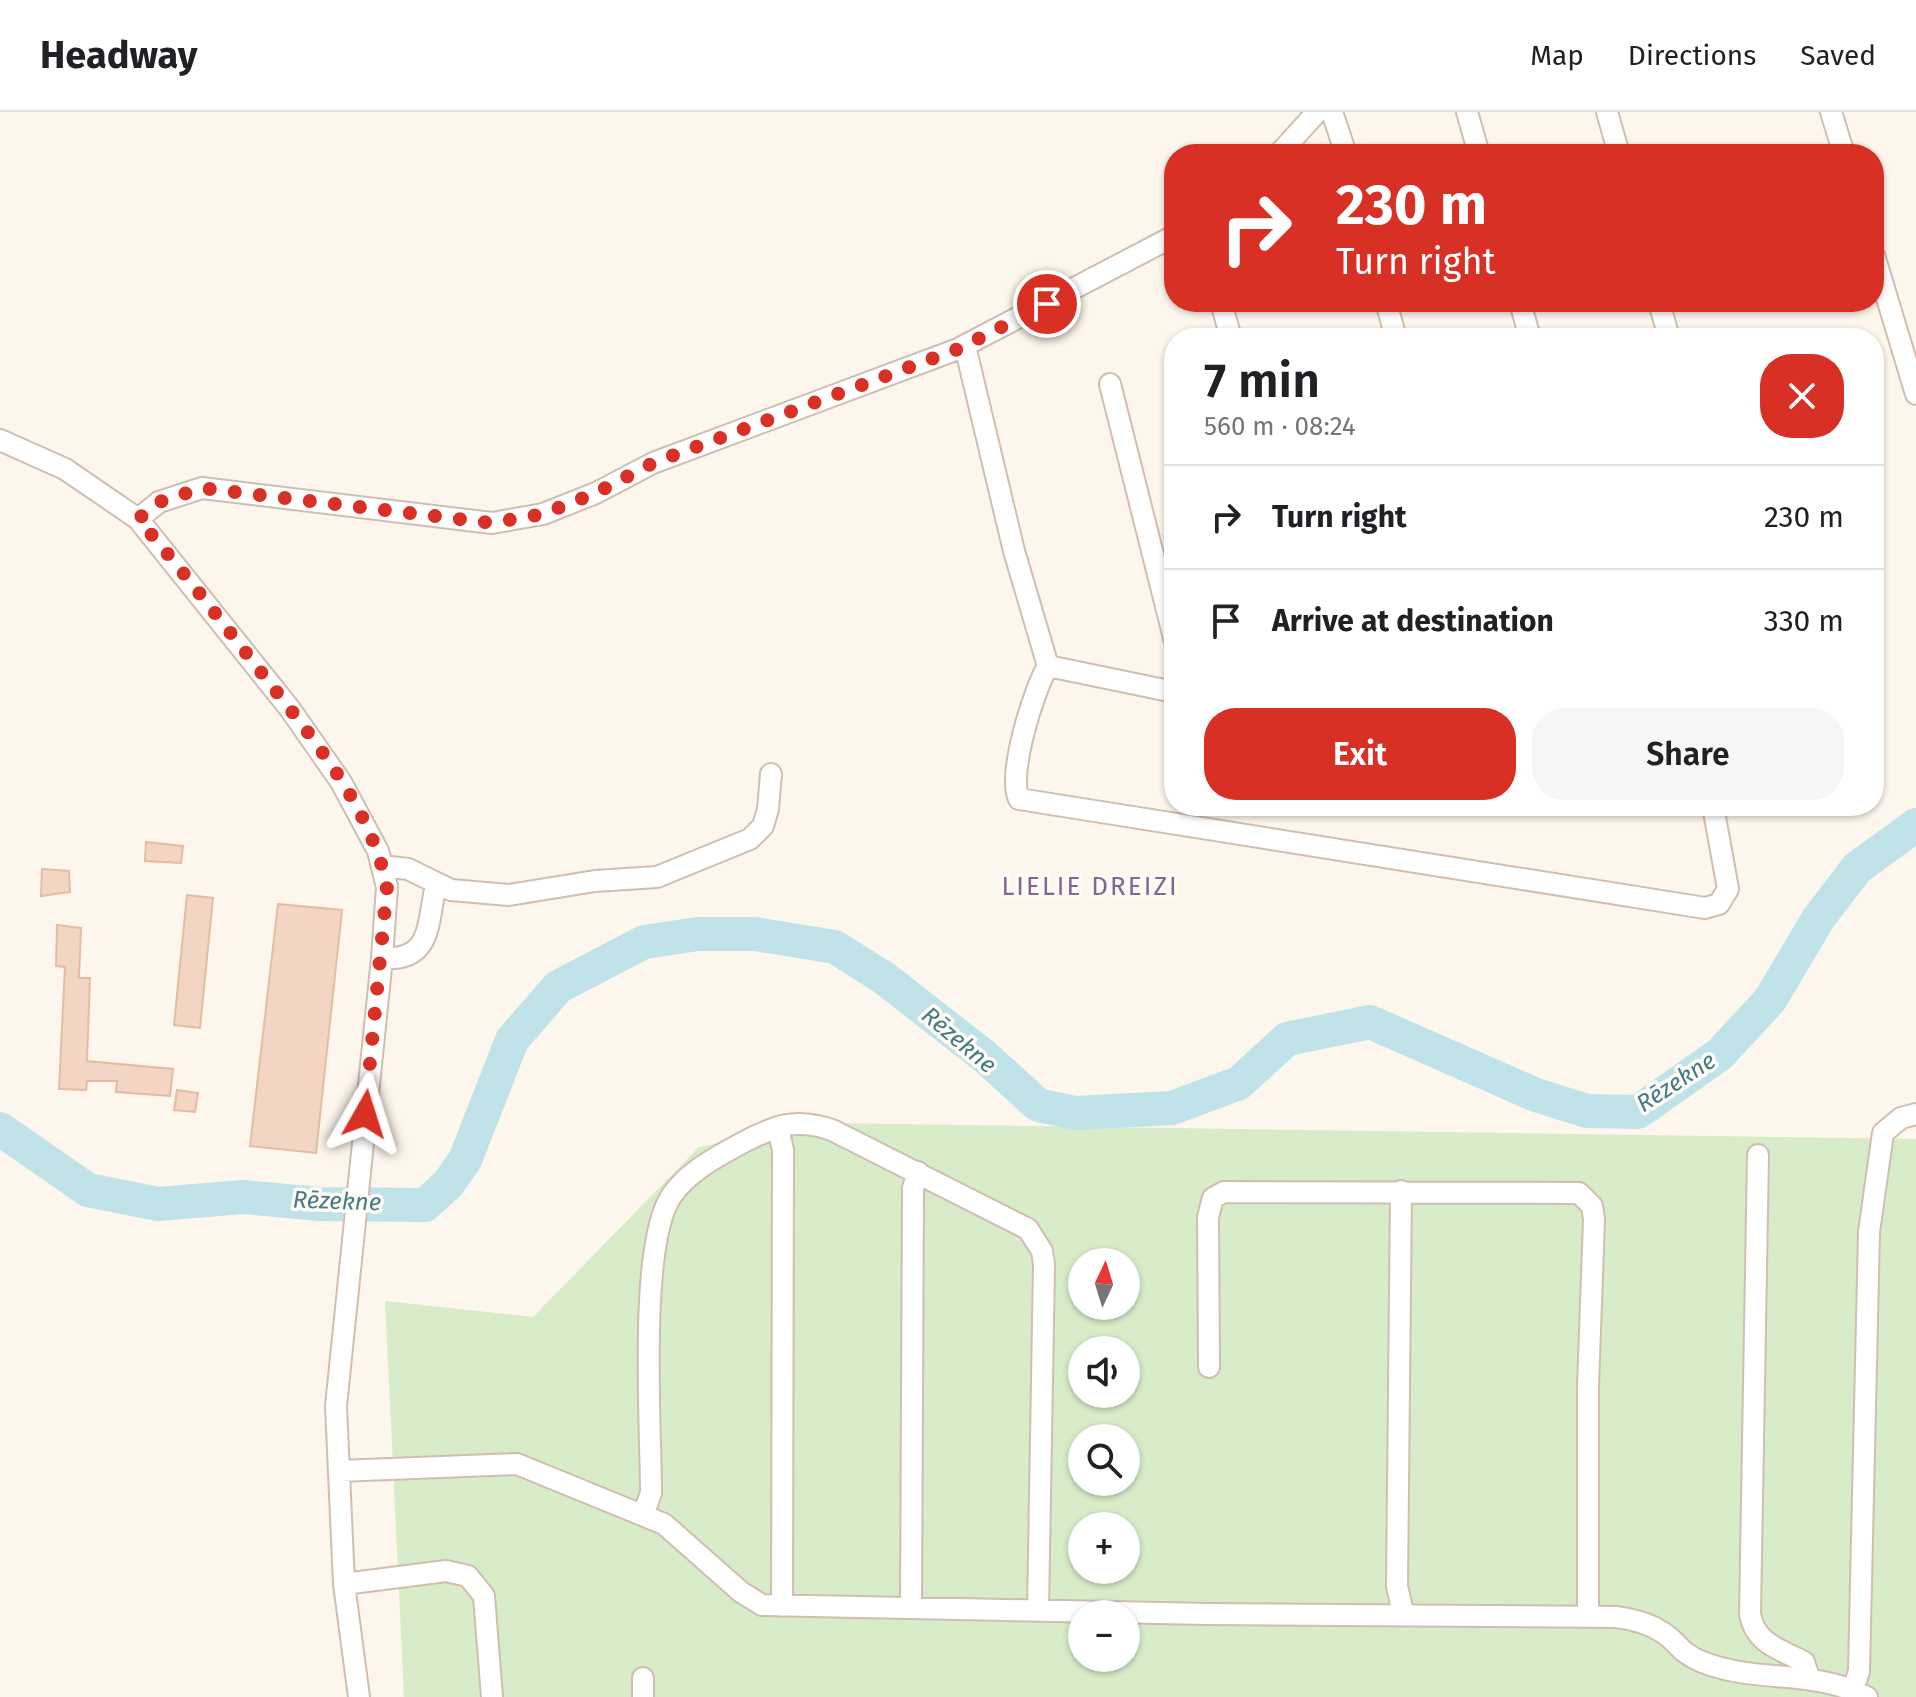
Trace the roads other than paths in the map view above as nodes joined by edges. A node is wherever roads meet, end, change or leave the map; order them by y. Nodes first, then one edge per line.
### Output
1 (1317, 112) edge
2 (1332, 112) edge
3 (1467, 112) edge
4 (1607, 112) edge
5 (1831, 112) edge
6 (1288, 144) edge
7 (1343, 144) edge
8 (1476, 144) edge
9 (1616, 144) edge
10 (1841, 144) edge
11 (1164, 241) edge
12 (1884, 288) edge
13 (965, 346) junction
14 (1110, 384) dead end
15 (1916, 394) edge
16 (0, 440) edge
17 (138, 519) junction
18 (1164, 598) edge
19 (1048, 666) junction
20 (1164, 687) edge
21 (771, 774) dead end
22 (1715, 816) edge
23 (382, 866) junction
24 (436, 885) junction
25 (382, 958) junction
26 (1916, 1114) edge
27 (778, 1128) junction
28 (1758, 1155) dead end
29 (918, 1172) junction
30 (1401, 1191) junction
31 (1209, 1367) dead end
32 (339, 1471) junction
33 (643, 1515) junction
34 (344, 1584) junction
35 (782, 1606) junction
36 (911, 1608) junction
37 (1038, 1611) junction
38 (1403, 1613) junction
39 (1588, 1616) junction
40 (1809, 1677) junction
41 (1860, 1693) edge
42 (359, 1697) edge
43 (492, 1697) edge

1 - 6 street
2 - 7 street
3 - 8 street
4 - 9 street
5 - 10 street
11 - 13 street
12 - 15 street
13 - 17 street
13 - 19 street
14 - 18 street
16 - 17 street
17 - 23 street
19 - 20 street
19 - 22 street
21 - 24 street
23 - 24 street
23 - 25 street
24 - 25 street
25 - 32 street
26 - 41 street
27 - 29 street
27 - 33 street
27 - 35 street
28 - 40 street
29 - 36 street
29 - 37 street
30 - 31 street
30 - 38 street
30 - 39 street
32 - 33 street
32 - 34 street
33 - 35 street
34 - 42 street
34 - 43 street
35 - 36 street
36 - 37 street
37 - 38 street
38 - 39 street
39 - 40 street
40 - 41 street

